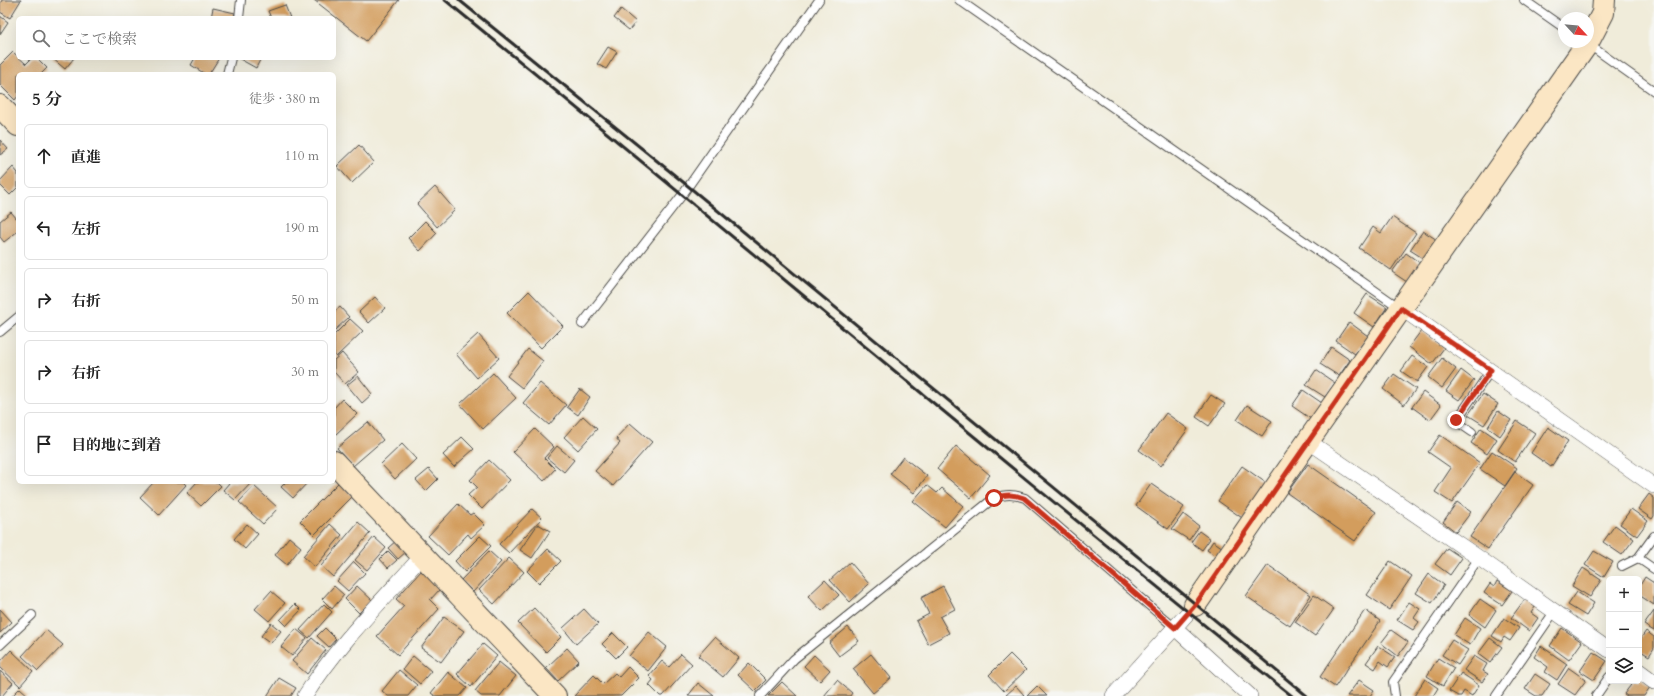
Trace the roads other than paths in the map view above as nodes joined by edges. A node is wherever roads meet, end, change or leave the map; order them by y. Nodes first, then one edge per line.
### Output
1 (241, 0) edge
2 (819, 0) edge
3 (959, 0) edge
4 (1524, 0) edge
5 (1604, 0) edge
6 (239, 16) edge
7 (1558, 24) edge
8 (1594, 29) edge
9 (1583, 48) edge
10 (1593, 48) edge
11 (230, 60) edge
12 (228, 72) edge
13 (1654, 91) edge
14 (0, 106) edge
15 (16, 124) edge
16 (1401, 308) junction
17 (16, 319) edge
18 (582, 324) dead end
19 (0, 332) edge
20 (1491, 370) junction
21 (1472, 432) dead end
22 (1308, 441) junction
23 (336, 464) edge
24 (1654, 486) edge
25 (1654, 536) edge
26 (422, 556) junction
27 (1479, 558) junction
28 (1638, 558) junction
29 (1622, 566) dead end
30 (1654, 569) edge
31 (1195, 605) joint
32 (1554, 612) junction
33 (32, 616) dead end
34 (1175, 628) junction
35 (0, 645) edge
36 (1606, 648) edge
37 (1642, 674) edge
38 (1606, 681) edge
39 (1654, 682) edge
40 (305, 696) edge
41 (555, 696) edge
42 (760, 696) edge
43 (1113, 696) edge
44 (1250, 696) edge
45 (1395, 696) edge
46 (1496, 696) edge
47 (1596, 696) edge

1 - 6 lane
2 - 18 lane
3 - 16 lane
4 - 7 lane
5 - 8 street
9 - 16 street
10 - 13 lane
11 - 12 lane
14 - 15 street
16 - 20 street
16 - 22 street
17 - 19 lane
20 - 21 lane
20 - 24 street
22 - 27 street
22 - 31 street
23 - 26 street
25 - 28 lane
26 - 40 street
26 - 41 street
27 - 32 street
27 - 45 lane
28 - 29 lane
28 - 30 lane
31 - 34 street
32 - 36 street
32 - 46 lane
33 - 35 lane
34 - 42 lane
34 - 43 street
34 - 44 street
37 - 39 street
38 - 47 lane

